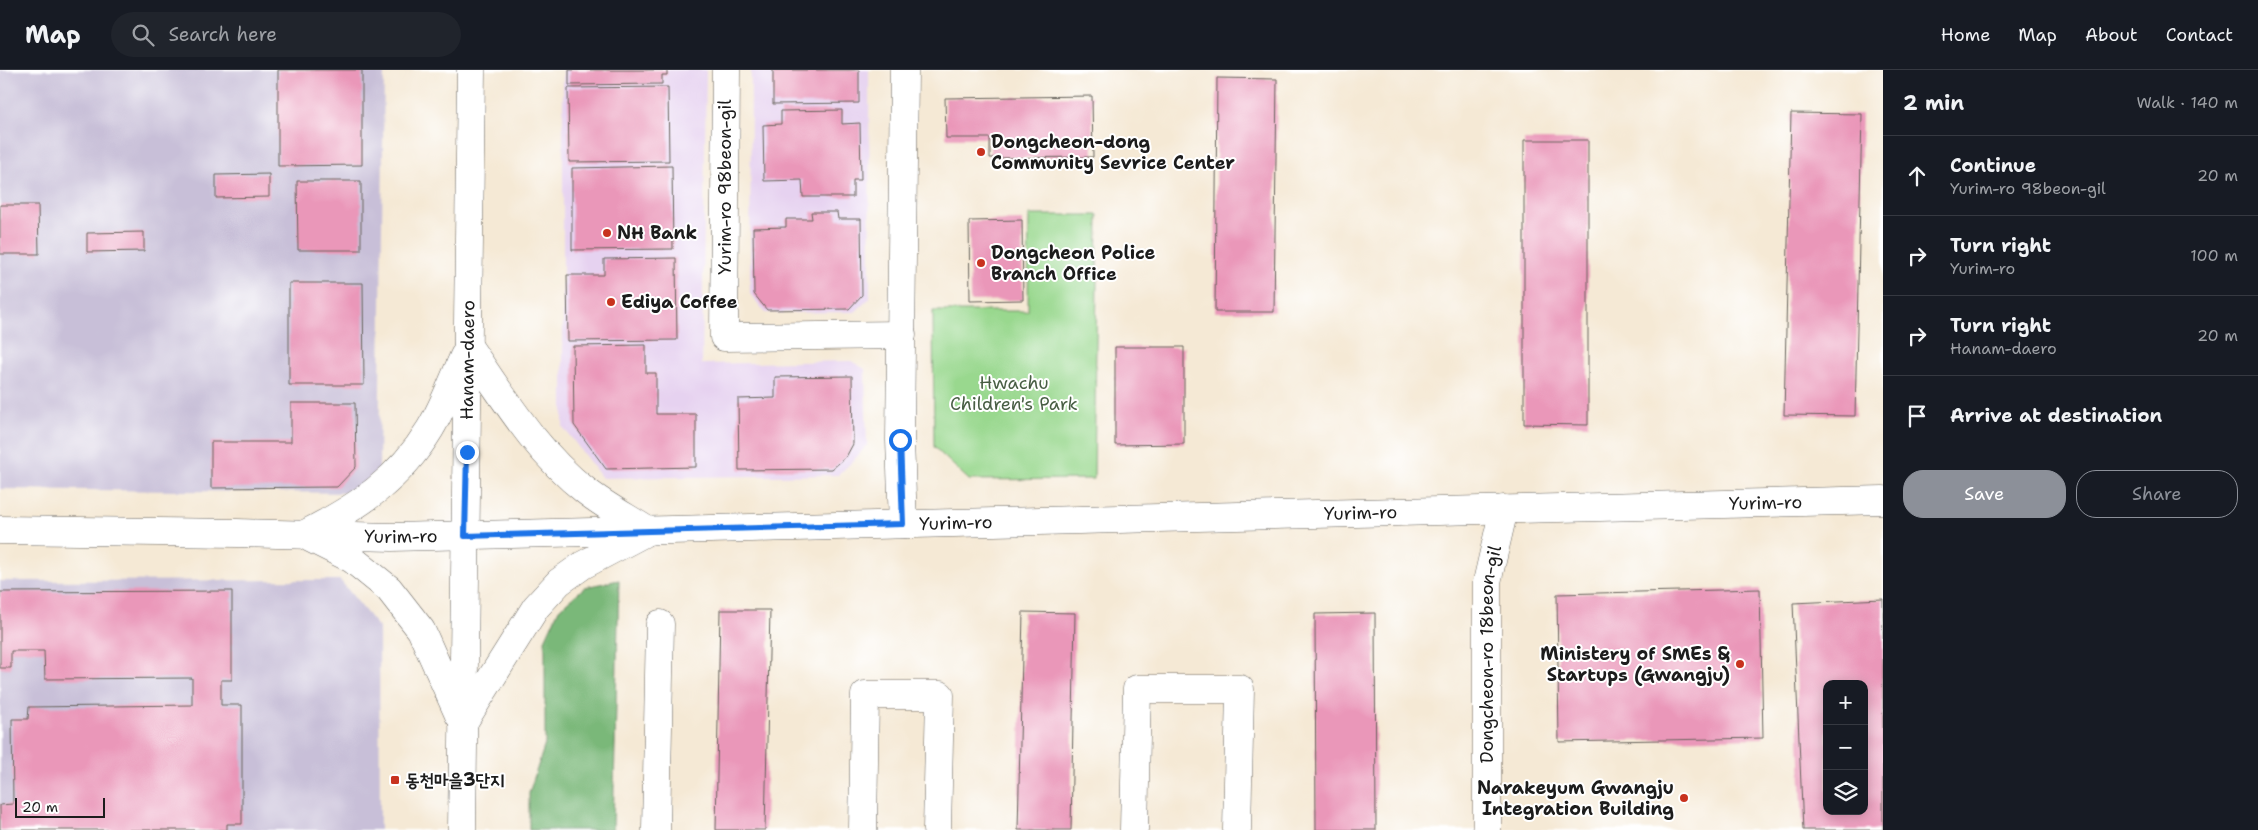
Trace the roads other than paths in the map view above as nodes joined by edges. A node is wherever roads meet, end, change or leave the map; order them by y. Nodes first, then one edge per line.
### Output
1 (471, 70) edge
2 (726, 70) edge
3 (904, 70) edge
4 (902, 335) junction
5 (468, 346) junction
6 (1883, 500) edge
7 (1504, 509) junction
8 (903, 524) junction
9 (0, 530) edge
10 (648, 531) junction
11 (303, 534) junction
12 (465, 536) junction
13 (660, 624) dead end
14 (463, 723) junction
15 (462, 830) edge
16 (656, 830) edge
17 (863, 830) edge
18 (937, 830) edge
19 (1134, 830) edge
20 (1237, 830) edge
21 (1487, 830) edge

1 - 5 street, Hanam-daero
2 - 4 street, Yurim-ro 98beon-gil
3 - 4 street
4 - 8 street
5 - 10 street
5 - 11 street
5 - 12 street, Hanam-daero
6 - 7 street, Yurim-ro
7 - 8 street, Yurim-ro
7 - 21 street, Dongcheon-ro 18beon-gil
8 - 10 street, Yurim-ro
9 - 11 street, Yurim-ro
10 - 12 street, Yurim-ro
10 - 14 street
11 - 12 street, Yurim-ro
11 - 14 street
12 - 14 street, Hanam-daero
13 - 16 street
14 - 15 street, Hanam-daero
17 - 18 street
19 - 20 street

